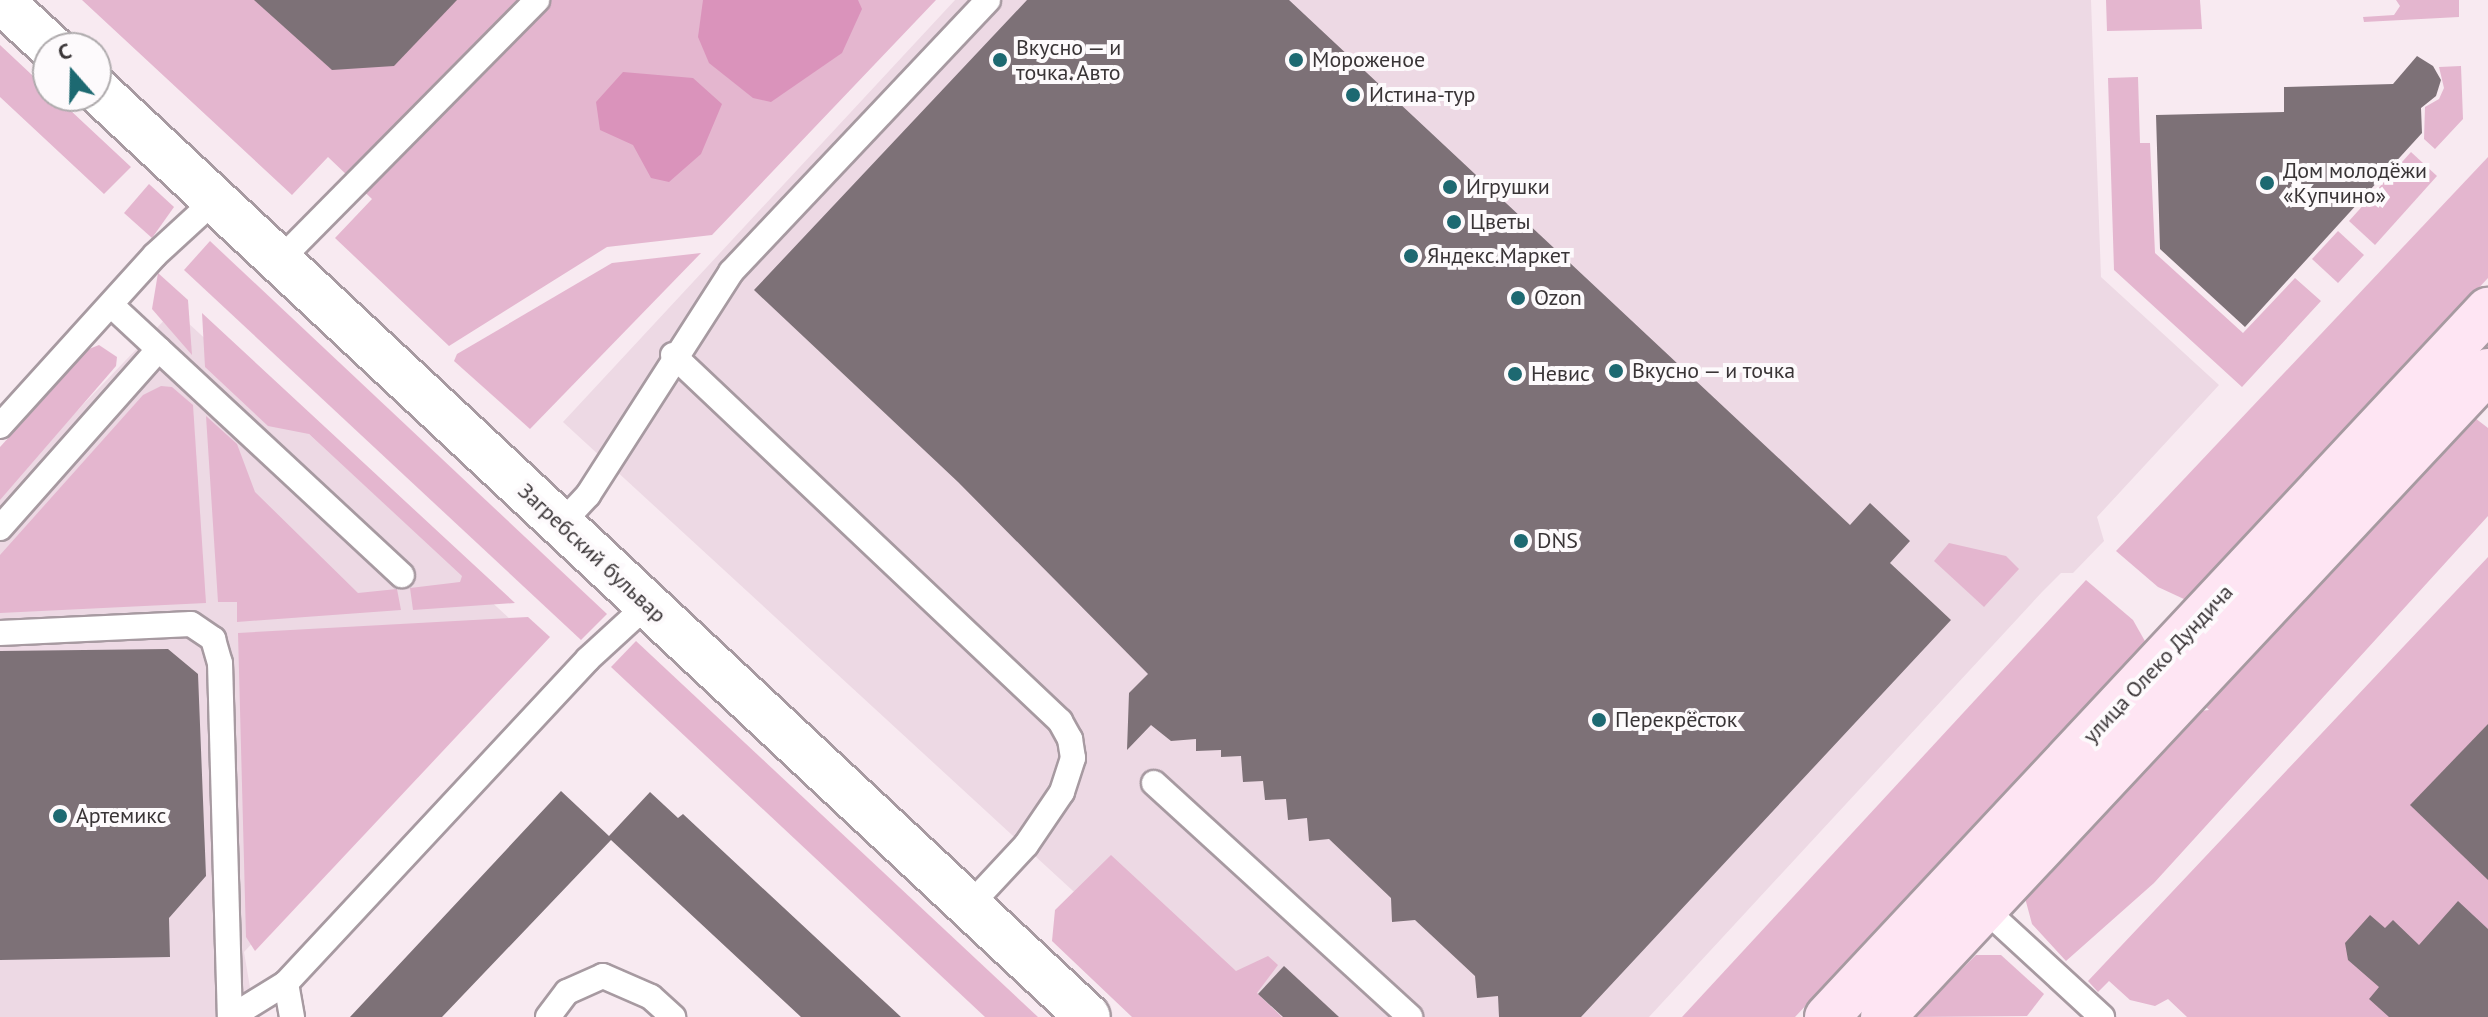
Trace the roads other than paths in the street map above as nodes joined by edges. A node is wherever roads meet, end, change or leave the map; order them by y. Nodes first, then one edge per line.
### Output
1 (0, 0) edge
2 (537, 0) edge
3 (988, 0) edge
4 (35, 32) edge
5 (112, 104) edge
6 (215, 200) junction
7 (279, 261) junction
8 (111, 305) junction
9 (2488, 310) edge
10 (159, 349) junction
11 (673, 355) junction
12 (2478, 362) edge
13 (0, 426) edge
14 (561, 524) junction
15 (0, 528) edge
16 (402, 575) dead end
17 (648, 604) junction
18 (0, 633) edge
19 (1154, 783) dead end
20 (1970, 895) junction
21 (970, 905) junction
22 (286, 983) junction
23 (231, 1017) edge
24 (292, 1017) edge
25 (548, 1017) edge
26 (673, 1017) edge
27 (1088, 1017) edge
28 (1410, 1017) edge
29 (1827, 1017) edge
30 (1883, 1017) edge
31 (2102, 1017) edge

1 - 4 street
2 - 7 lane
3 - 11 lane
5 - 6 street, Загребский бульвар
6 - 7 street, Загребский бульвар
6 - 8 lane
7 - 14 street, Загребский бульвар
8 - 10 lane
8 - 13 lane
9 - 12 street, улица Олеко Дундича
10 - 15 lane
10 - 16 lane
11 - 14 lane
11 - 21 lane
12 - 20 street, улица Олеко Дундича
14 - 17 street, Загребский бульвар
17 - 21 street, Загребский бульвар
17 - 22 lane
18 - 23 lane
19 - 28 lane
20 - 29 street, улица Олеко Дундича
20 - 30 street, улица Олеко Дундича
20 - 31 lane
21 - 27 street, Загребский бульвар
22 - 23 lane
22 - 24 lane
25 - 26 lane

